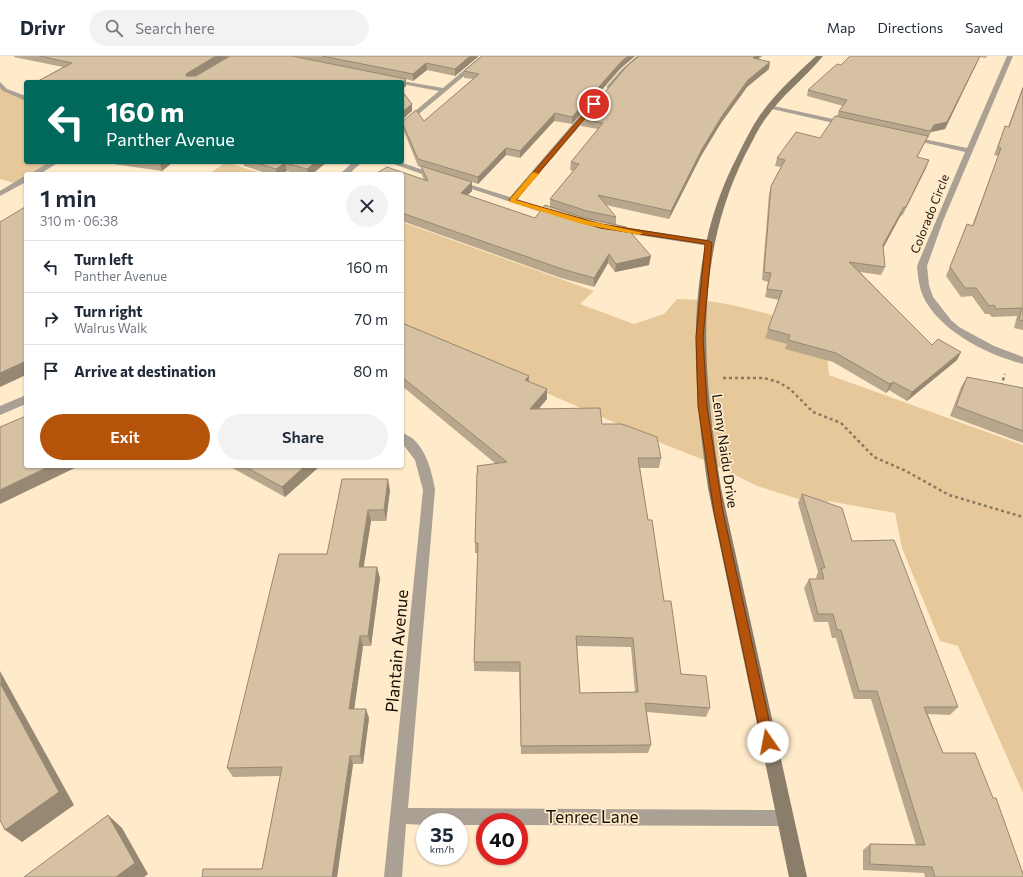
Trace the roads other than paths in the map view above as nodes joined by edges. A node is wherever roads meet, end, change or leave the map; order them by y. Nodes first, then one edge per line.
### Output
1 (485, 56) edge
2 (641, 56) edge
3 (817, 56) edge
4 (1010, 56) edge
5 (384, 78) edge
6 (394, 80) edge
7 (404, 82) edge
8 (0, 84) edge
9 (445, 90) junction
10 (24, 98) edge
11 (772, 107) junction
12 (404, 124) edge
13 (854, 125) edge
14 (901, 136) edge
15 (969, 152) junction
16 (52, 164) edge
17 (356, 164) edge
18 (398, 164) edge
19 (38, 172) edge
20 (346, 172) edge
21 (24, 180) edge
22 (0, 194) edge
23 (512, 200) junction
24 (561, 216) edge
25 (606, 227) edge
26 (709, 243) junction
27 (1023, 360) edge
28 (24, 400) edge
29 (0, 411) edge
30 (404, 438) edge
31 (399, 816) junction
32 (784, 818) junction
33 (393, 877) edge
34 (798, 877) edge

1 - 9 street
2 - 23 street
3 - 11 street, Lenny Naidu Drive
4 - 15 street, Colorado Circle
5 - 6 street
7 - 9 street
8 - 10 street
9 - 12 street
11 - 13 street
11 - 26 street, Lenny Naidu Drive
14 - 15 street
15 - 27 street, Colorado Circle
16 - 19 street
17 - 20 street
18 - 23 street
21 - 22 street
23 - 24 street
25 - 26 street
26 - 32 street, Lenny Naidu Drive
28 - 29 street
30 - 31 street, Plantain Avenue
31 - 32 street, Tenrec Lane
31 - 33 street, Plantain Avenue
32 - 34 street, Lenny Naidu Drive

